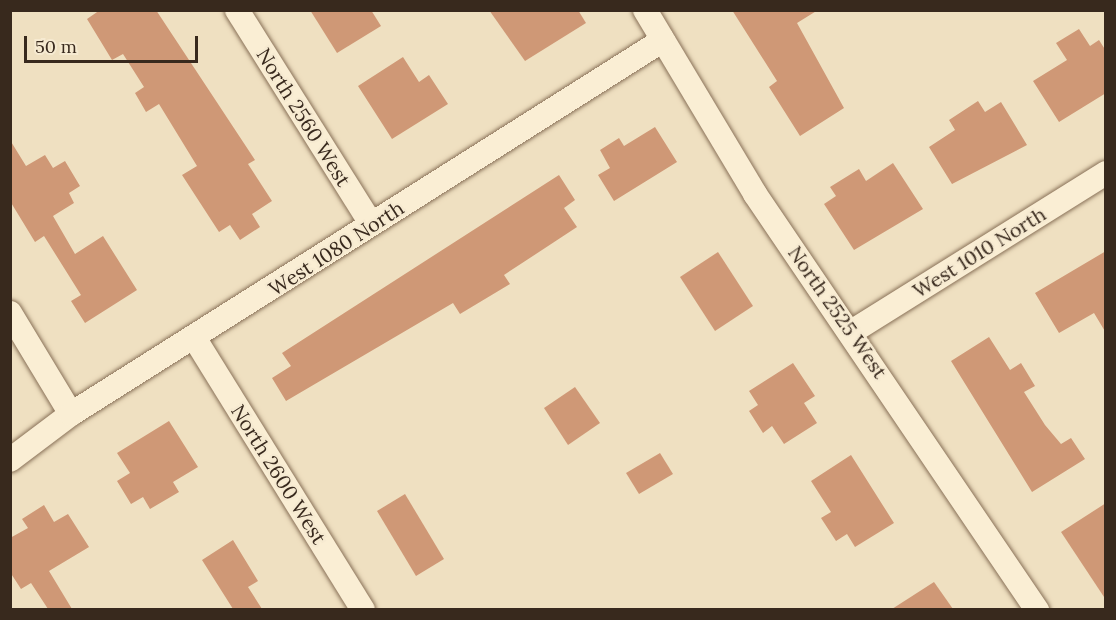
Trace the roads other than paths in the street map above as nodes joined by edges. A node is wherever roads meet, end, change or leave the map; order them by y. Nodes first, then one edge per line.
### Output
1 (237, 10) edge
2 (645, 10) edge
3 (663, 40) junction
4 (1106, 173) edge
5 (371, 224) junction
6 (10, 313) edge
7 (853, 331) junction
8 (195, 339) junction
9 (71, 414) junction
10 (10, 460) edge
11 (363, 609) edge
12 (1037, 609) edge

1 - 5 street, North 2560 West
2 - 3 street, North 2525 West
3 - 5 street, West 1080 North
3 - 7 street, North 2525 West
4 - 7 street, West 1010 North
5 - 8 street, West 1080 North
6 - 9 street
7 - 12 street, North 2525 West
8 - 9 street, West 1080 North
8 - 11 street, North 2600 West
9 - 10 street, West 1080 North

